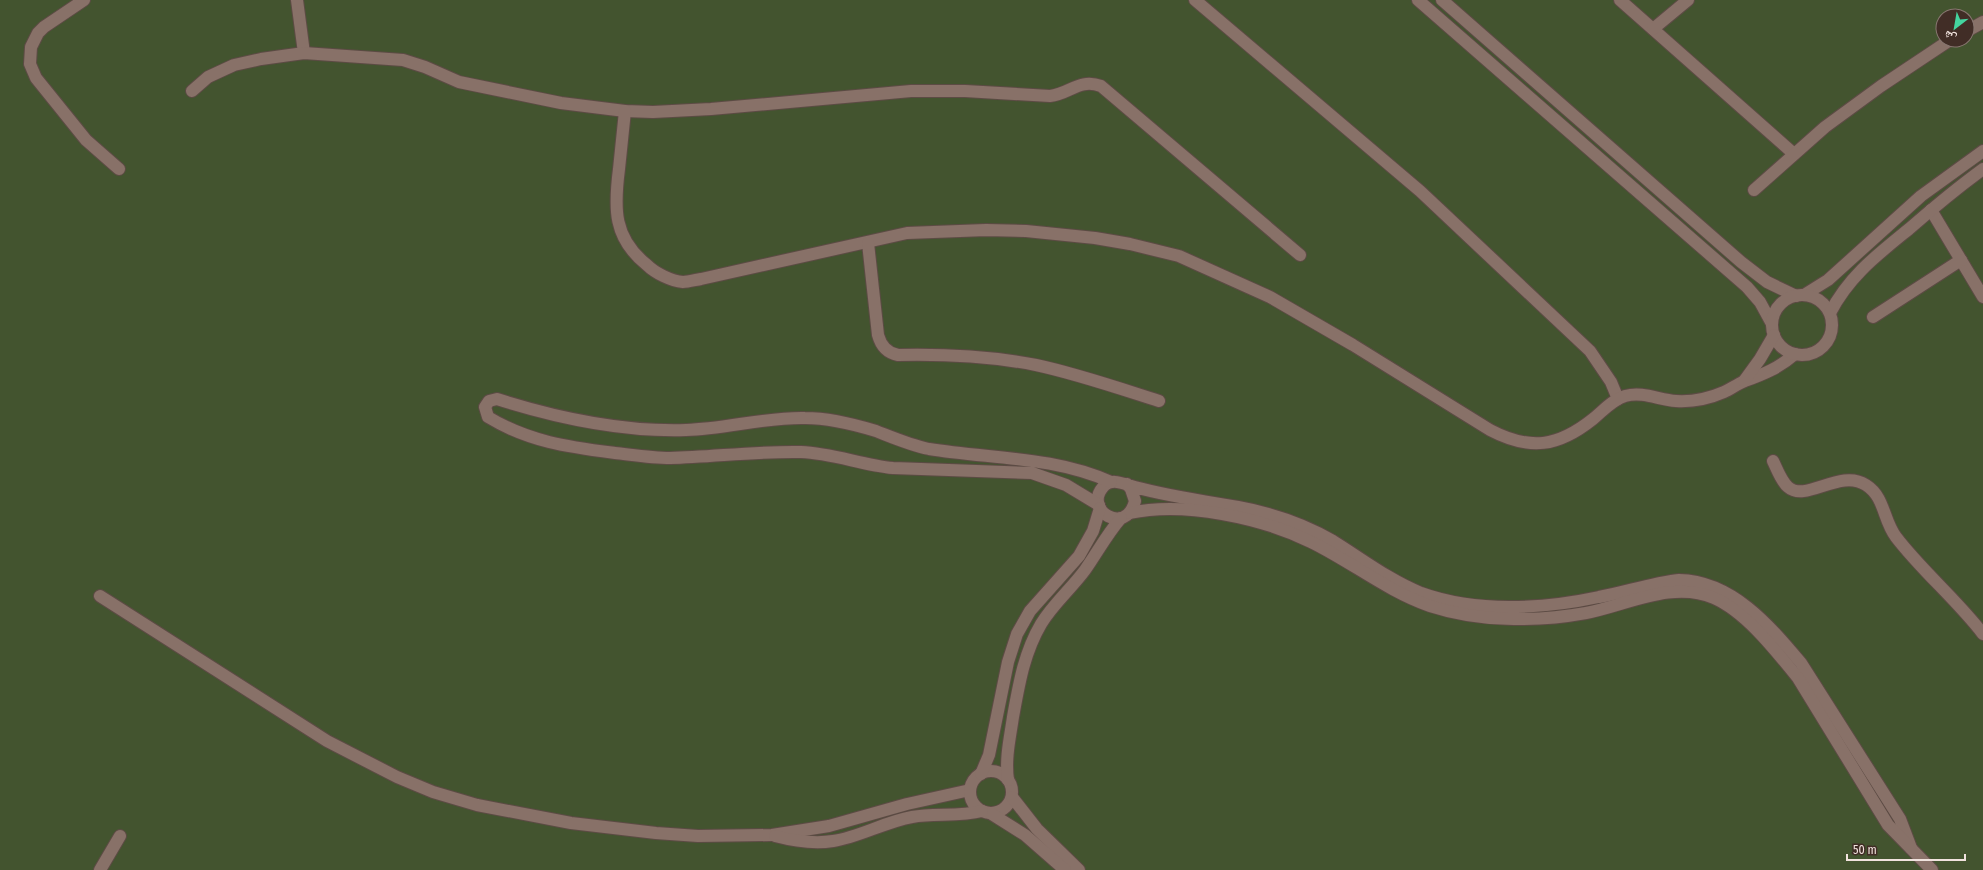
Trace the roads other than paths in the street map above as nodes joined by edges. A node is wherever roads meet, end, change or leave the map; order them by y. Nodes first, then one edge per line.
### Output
1 (84, 0) edge
2 (298, 0) edge
3 (1195, 0) edge
4 (1418, 0) edge
5 (1442, 0) edge
6 (1620, 0) edge
7 (1688, 0) edge
8 (1653, 30) junction
9 (1938, 48) edge
10 (304, 53) junction
11 (192, 91) dead end
12 (625, 111) junction
13 (1983, 151) edge
14 (1794, 154) junction
15 (119, 169) dead end
16 (1983, 169) edge
17 (1754, 190) dead end
18 (1931, 210) junction
19 (868, 243) junction
20 (1300, 255) dead end
21 (1961, 260) junction
22 (1800, 296) junction
23 (1983, 297) edge
24 (1830, 313) junction
25 (1873, 318) dead end
26 (1773, 330) junction
27 (1795, 354) junction
28 (1744, 381) junction
29 (1618, 399) junction
30 (1159, 402) dead end
31 (1773, 461) dead end
32 (1111, 482) junction
33 (1127, 484) junction
34 (1099, 507) junction
35 (1126, 515) junction
36 (100, 596) dead end
37 (1983, 634) edge
38 (981, 774) junction
39 (1008, 780) junction
40 (970, 790) junction
41 (1012, 796) junction
42 (986, 812) junction
43 (853, 821) junction
44 (858, 833) junction
45 (772, 835) junction
46 (120, 836) dead end
47 (1911, 848) junction
48 (1063, 863) edge
49 (1925, 867) edge
50 (100, 870) edge
51 (1079, 870) edge

1 - 15 street
2 - 10 street
3 - 29 street
4 - 26 street
5 - 22 street
6 - 8 street
7 - 8 street
8 - 14 street
9 - 14 street
10 - 11 street
10 - 12 street
12 - 19 street
12 - 20 street
13 - 22 street
14 - 17 street
16 - 18 street
18 - 21 street
18 - 24 street
19 - 29 street
19 - 30 street
21 - 23 street
21 - 25 street
22 - 24 street
22 - 26 street
24 - 27 street
26 - 27 street
26 - 28 street
27 - 28 street
28 - 29 street
31 - 37 street
32 - 33 street
32 - 34 street
32 - 34 street
33 - 35 street
33 - 47 street
34 - 35 street
34 - 38 street
35 - 39 street
35 - 47 street
36 - 45 street
38 - 39 street
38 - 40 street
39 - 41 street
40 - 42 street
40 - 43 street
41 - 42 street
41 - 48 street
42 - 44 street
42 - 48 street
43 - 44 street
43 - 45 street
44 - 45 street
46 - 50 street
47 - 49 street
48 - 51 street

